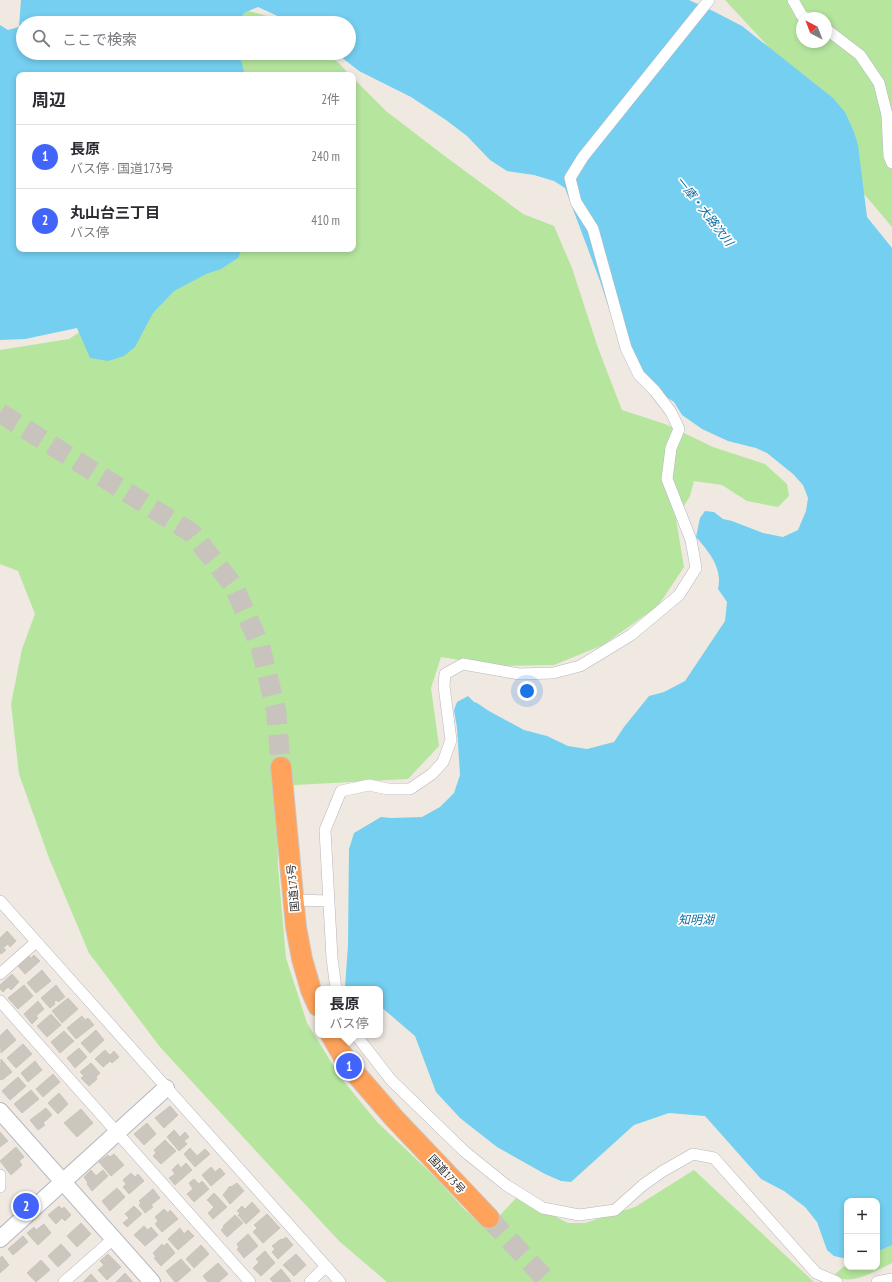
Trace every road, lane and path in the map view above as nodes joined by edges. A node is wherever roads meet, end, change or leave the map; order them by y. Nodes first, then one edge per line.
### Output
1 (709, 0) edge
2 (793, 0) edge
3 (800, 12) edge
4 (832, 34) edge
5 (892, 163) edge
6 (281, 767) tunnel mouth
7 (294, 900) junction
8 (0, 901) edge
9 (329, 901) junction
10 (36, 942) junction
11 (0, 974) edge
12 (336, 986) edge
13 (315, 999) edge
14 (0, 1001) edge
15 (333, 1038) edge
16 (358, 1038) edge
17 (166, 1088) junction
18 (0, 1111) edge
19 (117, 1132) junction
20 (0, 1175) edge
21 (64, 1183) junction
22 (0, 1187) edge
23 (489, 1218) tunnel mouth
24 (113, 1238) junction
25 (0, 1239) edge
26 (326, 1266) junction
27 (892, 1279) edge
28 (64, 1282) edge
29 (152, 1282) edge
30 (250, 1282) edge
31 (310, 1282) edge
32 (340, 1282) edge
33 (836, 1282) edge
34 (876, 1282) edge

1 - 9 street
2 - 3 street
4 - 5 street
6 - 7 highway, 国道173号
7 - 9 street
7 - 13 highway, 国道173号
8 - 10 street
9 - 12 street
10 - 11 street
10 - 17 street
14 - 19 street
15 - 23 highway, 国道173号
16 - 33 street
17 - 19 street
17 - 26 street
18 - 21 street
19 - 21 street
19 - 30 street
20 - 22 street
21 - 24 street
21 - 25 street
24 - 28 street
24 - 29 street
26 - 31 street
26 - 32 street
27 - 34 street

